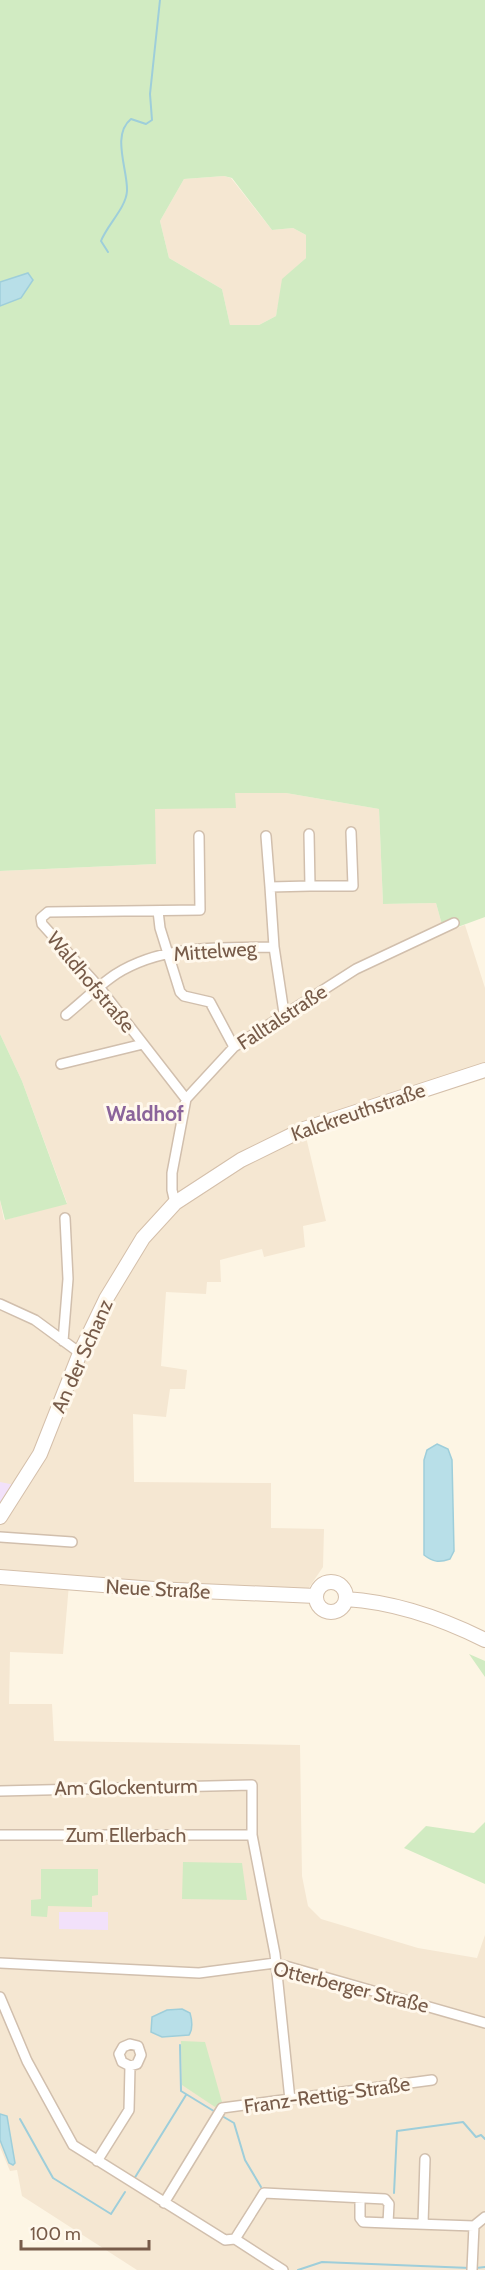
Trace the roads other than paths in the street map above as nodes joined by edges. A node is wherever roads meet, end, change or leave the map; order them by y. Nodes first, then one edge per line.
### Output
1 (351, 832) dead end
2 (309, 834) dead end
3 (198, 836) dead end
4 (266, 836) dead end
5 (310, 886) junction
6 (270, 887) junction
7 (158, 911) junction
8 (454, 923) dead end
9 (274, 947) junction
10 (168, 954) junction
11 (99, 987) junction
12 (284, 1013) junction
13 (66, 1015) dead end
14 (143, 1044) junction
15 (234, 1047) junction
16 (61, 1064) dead end
17 (485, 1070) edge
18 (186, 1099) junction
19 (175, 1203) junction
20 (65, 1218) dead end
21 (0, 1304) edge
22 (63, 1341) junction
23 (80, 1353) junction
24 (0, 1517) edge
25 (0, 1537) edge
26 (72, 1542) dead end
27 (0, 1577) edge
28 (315, 1596) junction
29 (346, 1599) junction
30 (485, 1640) edge
31 (0, 1791) edge
32 (0, 1835) edge
33 (252, 1835) junction
34 (0, 1963) edge
35 (274, 1963) junction
36 (0, 1997) edge
37 (485, 2023) edge
38 (130, 2066) dead end
39 (432, 2080) dead end
40 (290, 2100) junction
41 (425, 2159) dead end
42 (98, 2161) junction
43 (360, 2198) junction
44 (164, 2203) junction
45 (485, 2217) edge
46 (388, 2223) junction
47 (423, 2224) junction
48 (474, 2226) junction
49 (235, 2238) junction
50 (472, 2266) edge
51 (283, 2270) edge

1 - 5 street
2 - 5 street
3 - 7 street
4 - 6 street
5 - 6 street
6 - 9 street
7 - 10 street
7 - 11 street, Waldhofstraße
8 - 12 street, Falltalstraße
9 - 10 street, Mittelweg
9 - 12 street
10 - 11 street, Mittelweg
10 - 15 street
11 - 13 street, Mittelweg
11 - 14 street, Waldhofstraße
12 - 15 street, Falltalstraße
14 - 16 street, Waldhofstraße
14 - 18 street, Waldhofstraße
15 - 18 street, Falltalstraße
17 - 19 street, Kalckreuthstraße
18 - 19 street
19 - 23 street, An der Schanz
20 - 22 street
21 - 22 street
22 - 23 street
23 - 24 street, An der Schanz
25 - 26 street
27 - 28 street, Neue Straße
28 - 29 street
28 - 29 street, Neue Straße
29 - 30 street
31 - 33 street, Am Glockenturm
32 - 33 street, Zum Ellerbach
33 - 35 street
34 - 35 street, Otterberger Straße
35 - 37 street, Otterberger Straße
35 - 40 street
36 - 42 street
38 - 42 street
39 - 40 street, Franz-Rettig-Straße
40 - 44 street, Franz-Rettig-Straße
41 - 47 street
42 - 44 street
43 - 46 street
43 - 46 street
43 - 49 street
44 - 49 street
45 - 48 street
46 - 47 street
47 - 48 street
48 - 50 street
49 - 51 street

